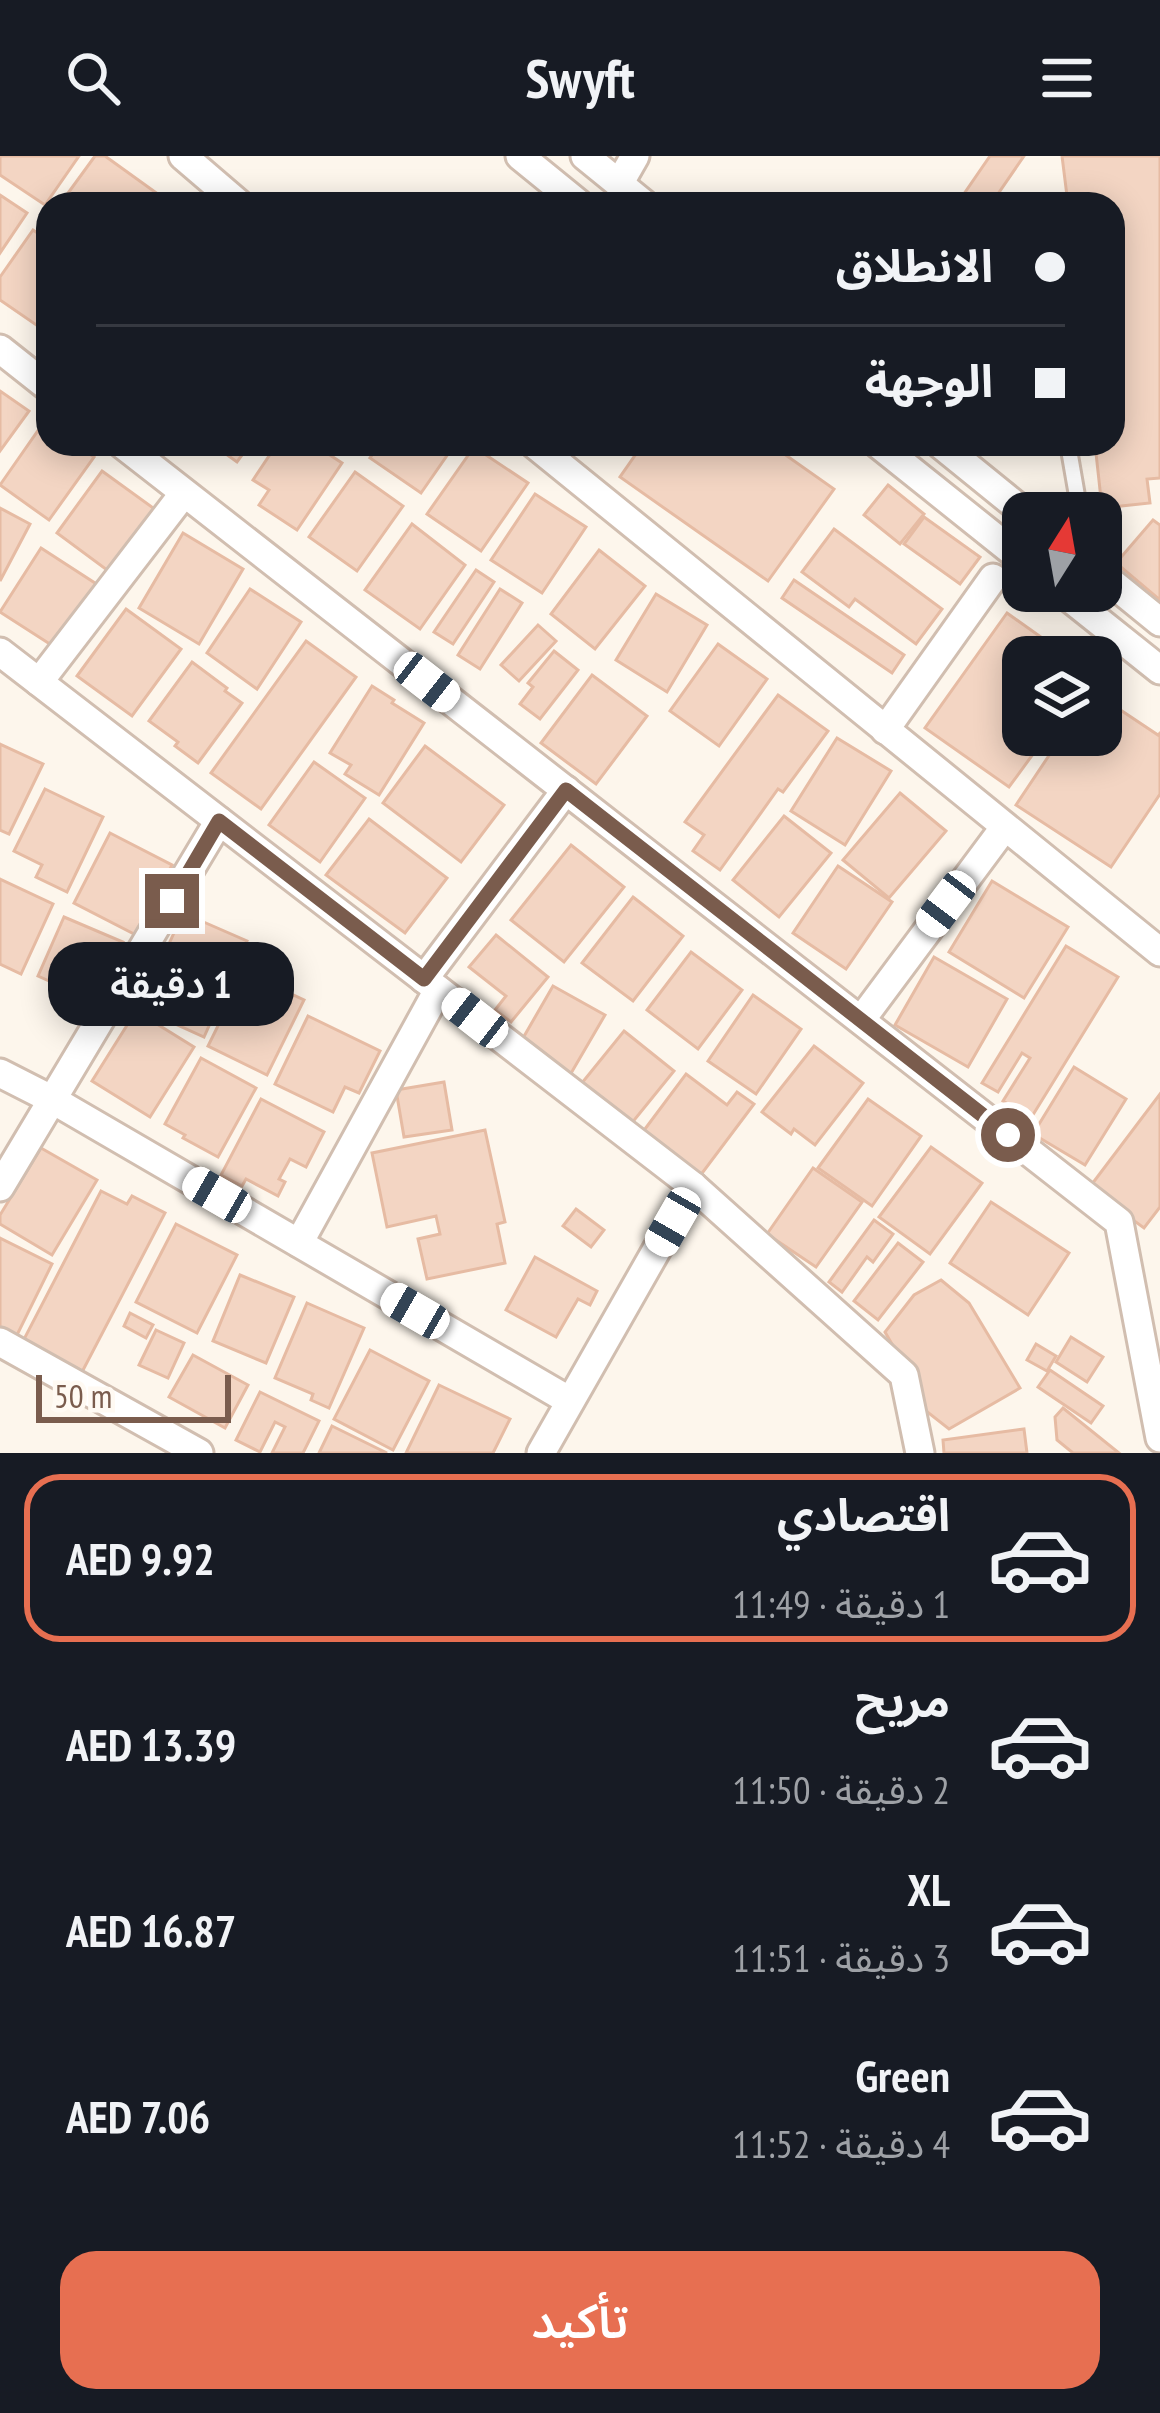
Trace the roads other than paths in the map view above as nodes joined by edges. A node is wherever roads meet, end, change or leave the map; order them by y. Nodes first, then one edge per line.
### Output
1 (183, 156) edge
2 (520, 156) edge
3 (585, 156) edge
4 (635, 156) edge
5 (620, 184) junction
6 (217, 192) edge
7 (565, 192) edge
8 (630, 192) edge
9 (0, 349) edge
10 (36, 377) edge
11 (137, 456) edge
12 (549, 456) edge
13 (893, 456) edge
14 (955, 456) edge
15 (1070, 456) edge
16 (1076, 492) edge
17 (184, 493) junction
18 (1002, 494) edge
19 (1002, 543) edge
20 (993, 578) dead end
21 (1122, 591) edge
22 (1087, 612) edge
23 (1160, 622) edge
24 (0, 652) edge
25 (1160, 670) edge
26 (39, 682) junction
27 (885, 730) junction
28 (566, 790) junction
29 (219, 821) junction
30 (1004, 828) junction
31 (1160, 952) edge
32 (431, 984) junction
33 (861, 1020) junction
34 (0, 1072) edge
35 (52, 1100) junction
36 (693, 1186) junction
37 (0, 1187) edge
38 (298, 1243) junction
39 (0, 1342) edge
40 (570, 1401) junction
41 (1160, 1438) edge
42 (189, 1450) edge
43 (541, 1453) edge
44 (920, 1453) edge

1 - 6 street
2 - 7 street
3 - 5 street
4 - 5 street
5 - 8 street
9 - 10 street
11 - 17 street
12 - 27 street
13 - 19 street
14 - 18 street
15 - 16 lane
17 - 26 street
17 - 28 street
20 - 27 street
21 - 23 street
22 - 25 street
24 - 26 street
26 - 29 street
27 - 30 street
28 - 32 street
28 - 33 street
29 - 32 street
29 - 35 street
30 - 31 street
30 - 33 street
32 - 36 street
32 - 38 street
33 - 41 street
34 - 35 street
35 - 37 street
35 - 38 street
36 - 40 street
36 - 44 street
38 - 40 street
39 - 42 street
40 - 43 street

